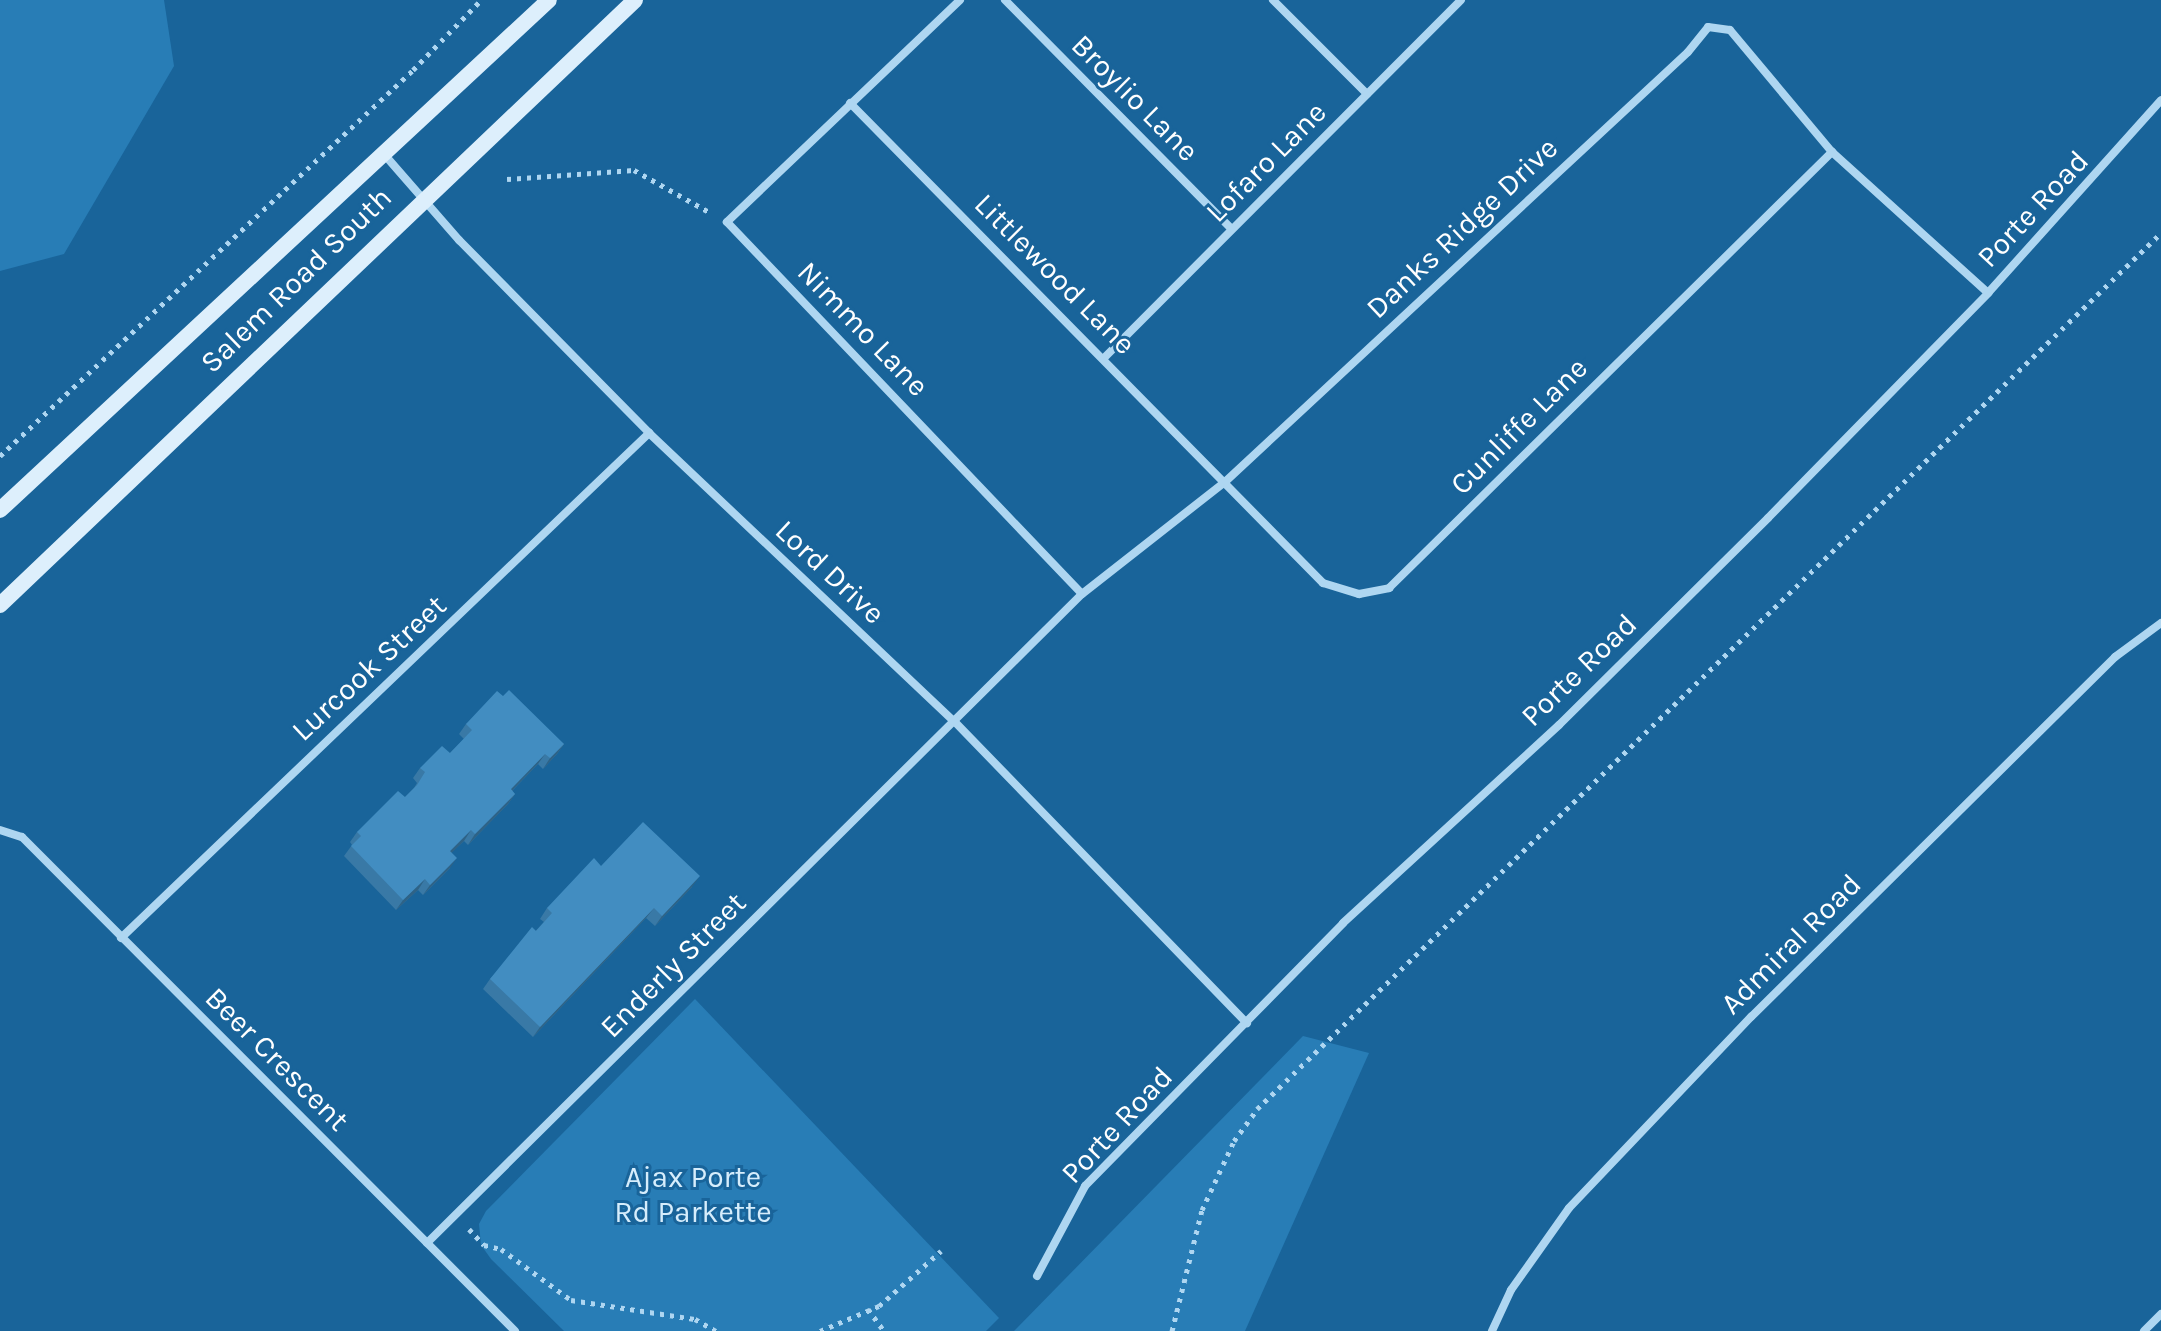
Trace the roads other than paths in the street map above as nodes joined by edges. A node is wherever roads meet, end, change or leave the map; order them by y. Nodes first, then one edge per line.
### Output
1 (549, 0) edge
2 (635, 0) edge
3 (960, 0) edge
4 (1005, 0) edge
5 (1273, 0) edge
6 (1461, 0) edge
7 (1367, 94) junction
8 (2161, 100) edge
9 (850, 103) junction
10 (1832, 152) junction
11 (383, 153) junction
12 (422, 197) junction
13 (1232, 229) junction
14 (1988, 293) junction
15 (1105, 357) junction
16 (649, 433) junction
17 (1226, 481) junction
18 (0, 510) edge
19 (1082, 594) junction
20 (0, 605) edge
21 (2161, 623) edge
22 (954, 721) junction
23 (0, 830) edge
24 (121, 938) junction
25 (1247, 1023) junction
26 (427, 1243) junction
27 (1037, 1276) dead end
28 (2161, 1314) edge
29 (515, 1331) edge
30 (1492, 1331) edge
31 (2144, 1331) edge

1 - 11 main road, Salem Road South
2 - 12 main road, Salem Road South
3 - 9 street
4 - 13 street, Broylio Lane
5 - 7 street
6 - 7 street, Lofaro Lane
7 - 13 street, Lofaro Lane
8 - 14 street, Porte Road
9 - 15 street, Littlewood Lane
9 - 19 street, Nimmo Lane
10 - 14 street, Danks Ridge Drive
10 - 17 street, Cunliffe Lane
10 - 17 street, Danks Ridge Drive
11 - 12 street, Lord Drive
11 - 18 main road, Salem Road South
12 - 16 street, Lord Drive
12 - 20 main road, Salem Road South
13 - 15 street, Lofaro Lane
14 - 25 street, Porte Road
15 - 17 street, Littlewood Lane
16 - 22 street, Lord Drive
16 - 24 street, Lurcook Street
17 - 19 street, Danks Ridge Drive
19 - 22 street, Danks Ridge Drive
21 - 30 street, Admiral Road
22 - 25 street, Lord Drive
22 - 26 street, Enderly Street
23 - 24 street, Beer Crescent
24 - 26 street, Beer Crescent
25 - 27 street, Porte Road
26 - 29 street, Beer Crescent
28 - 31 street

